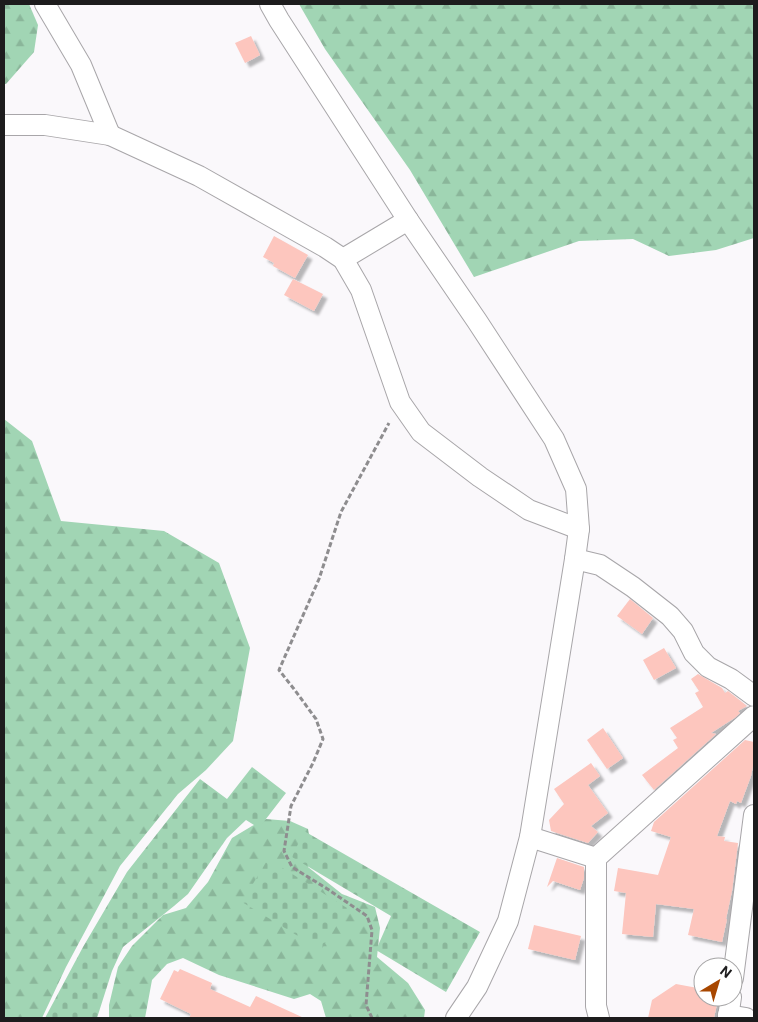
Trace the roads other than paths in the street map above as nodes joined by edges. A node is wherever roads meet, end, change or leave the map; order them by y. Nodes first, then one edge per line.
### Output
1 (45, 4) edge
2 (270, 4) edge
3 (4, 125) edge
4 (110, 135) junction
5 (408, 220) junction
6 (343, 259) junction
7 (579, 529) junction
8 (575, 559) junction
9 (754, 696) edge
10 (754, 716) edge
11 (754, 814) edge
12 (530, 836) junction
13 (596, 858) junction
14 (754, 950) edge
15 (736, 957) edge
16 (743, 961) edge
17 (456, 1018) edge
18 (599, 1018) edge

1 - 4 street
2 - 5 street
3 - 4 street
4 - 6 street
5 - 6 street
5 - 7 street
6 - 7 street
7 - 8 street
8 - 9 street
8 - 12 street
10 - 13 street
11 - 15 street
12 - 13 street
12 - 17 street
13 - 18 street
14 - 16 street

